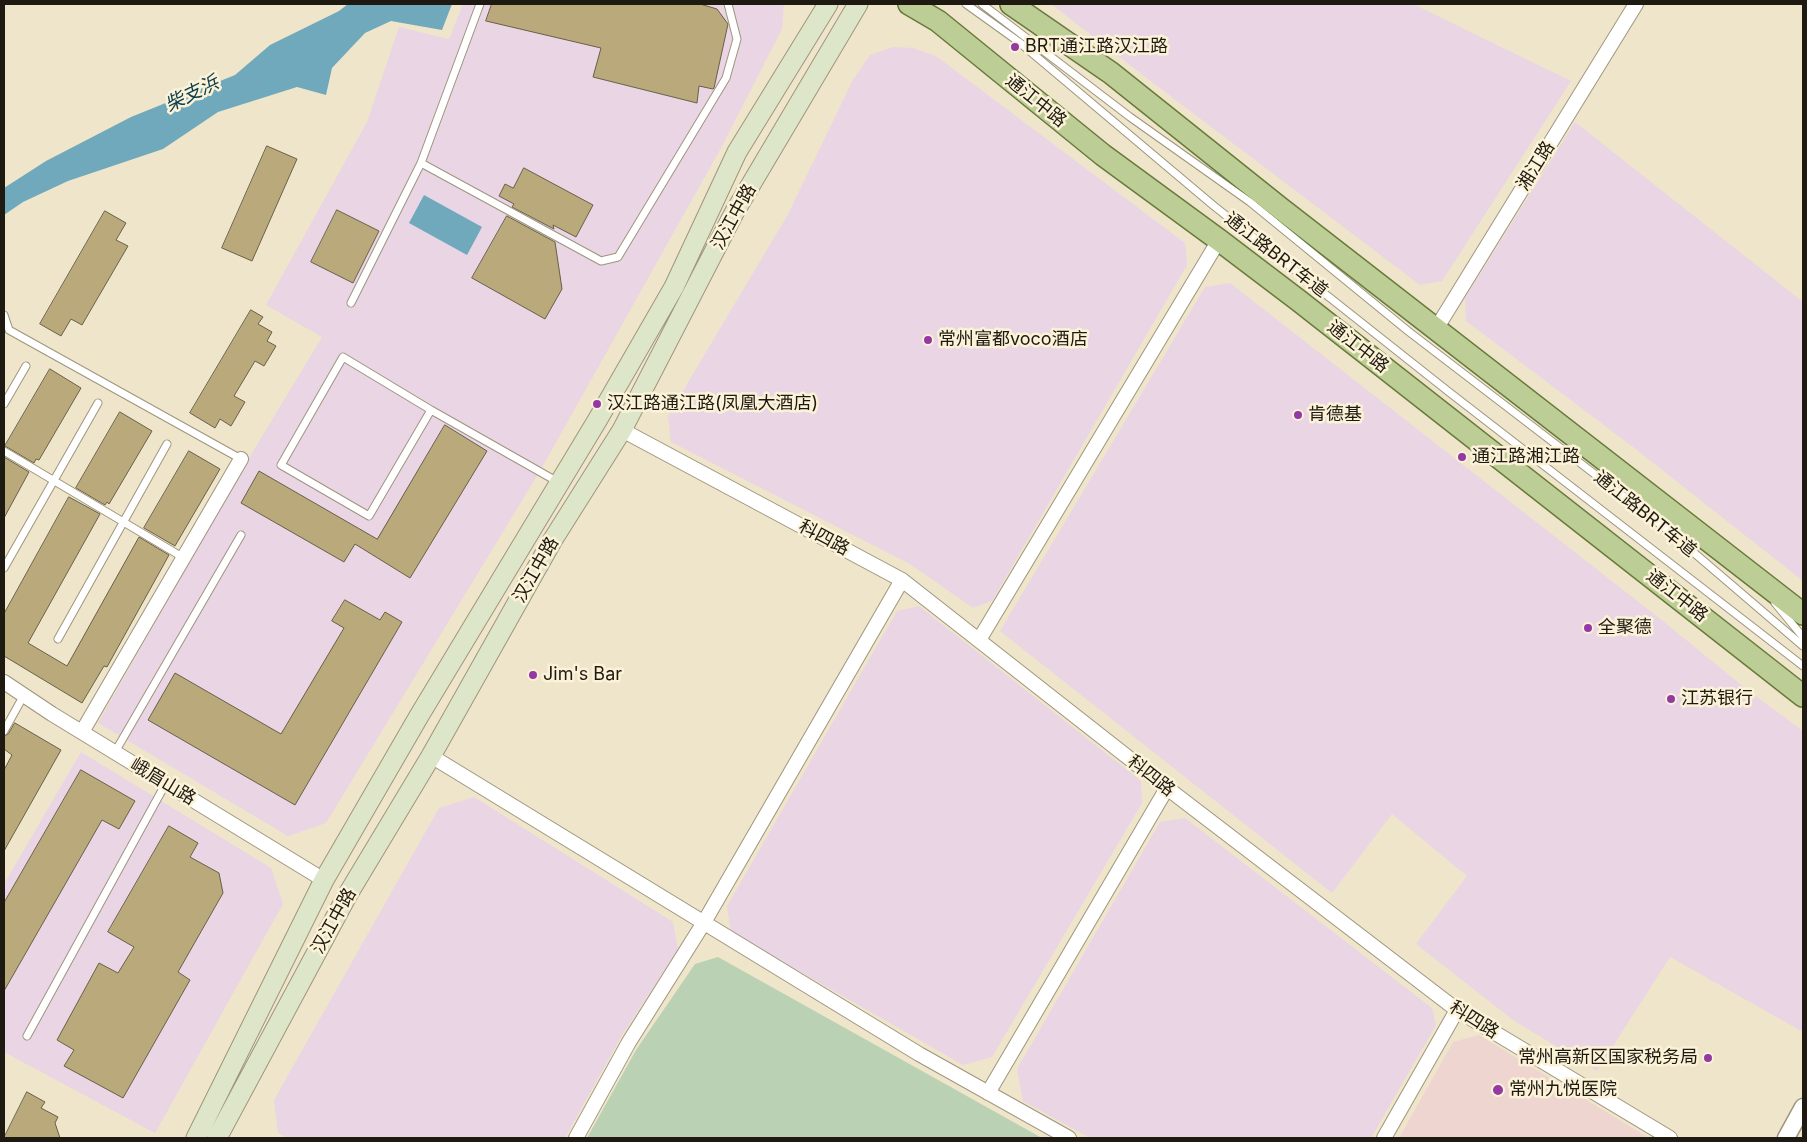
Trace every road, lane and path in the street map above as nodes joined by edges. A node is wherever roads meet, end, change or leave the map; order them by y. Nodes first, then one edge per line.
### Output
1 (480, 4) edge
2 (728, 4) edge
3 (828, 4) edge
4 (858, 4) edge
5 (908, 4) edge
6 (966, 4) edge
7 (982, 4) edge
8 (1011, 4) edge
9 (1636, 4) edge
10 (421, 163) junction
11 (1250, 202) junction
12 (1219, 240) junction
13 (351, 303) dead end
14 (4, 315) edge
15 (1436, 329) junction
16 (26, 366) dead end
17 (98, 403) dead end
18 (4, 404) edge
19 (431, 410) junction
20 (622, 430) junction
21 (167, 444) dead end
22 (4, 451) edge
23 (241, 460) joint
24 (54, 480) junction
25 (560, 483) junction
26 (124, 522) junction
27 (241, 534) dead end
28 (184, 558) junction
29 (4, 568) edge
30 (1748, 571) junction
31 (902, 580) junction
32 (1803, 614) edge
33 (1803, 637) edge
34 (58, 639) dead end
35 (979, 640) junction
36 (1803, 646) edge
37 (1803, 666) edge
38 (4, 682) edge
39 (24, 696) junction
40 (1803, 696) edge
41 (4, 731) edge
42 (82, 732) junction
43 (115, 752) junction
44 (431, 756) junction
45 (166, 783) junction
46 (1167, 788) junction
47 (324, 880) junction
48 (703, 924) junction
49 (1457, 1010) junction
50 (27, 1036) dead end
51 (988, 1093) junction
52 (1803, 1107) edge
53 (220, 1137) edge
54 (196, 1138) edge
55 (576, 1138) edge
56 (1069, 1138) edge
57 (1384, 1138) edge
58 (1670, 1138) edge
59 (1786, 1138) edge

1 - 10 lane
2 - 10 lane
3 - 25 main road, 汉江中路
4 - 20 main road, 汉江中路
5 - 12 main road, 通江中路
6 - 37 lane, 通江路BRT车道
7 - 11 lane, 通江路BRT车道
8 - 15 main road
9 - 15 street, 湘江路
10 - 13 lane
11 - 15 lane
11 - 36 lane, 通江路BRT车道
12 - 35 street
12 - 40 main road, 通江中路
14 - 23 lane
15 - 30 main road
16 - 18 lane
17 - 24 lane
19 - 19 lane
19 - 25 lane
20 - 31 street, 科四路
20 - 44 main road, 汉江中路
21 - 26 lane
22 - 24 lane
23 - 28 street
24 - 26 lane
24 - 29 lane
25 - 47 main road, 汉江中路
26 - 28 lane
26 - 34 lane
27 - 43 lane
28 - 42 street
30 - 32 main road
30 - 33 lane
31 - 35 street, 科四路
31 - 48 street
35 - 46 street, 科四路
38 - 39 street, 峨眉山路
39 - 41 lane
39 - 42 street, 峨眉山路
42 - 43 street, 峨眉山路
43 - 45 street, 峨眉山路
44 - 48 street
44 - 53 main road, 汉江中路
45 - 47 street, 峨眉山路
45 - 50 lane
46 - 49 street, 科四路
46 - 51 street
47 - 54 main road, 汉江中路
48 - 51 street
48 - 55 street
49 - 57 street
49 - 58 street, 科四路
51 - 56 street
52 - 59 street

